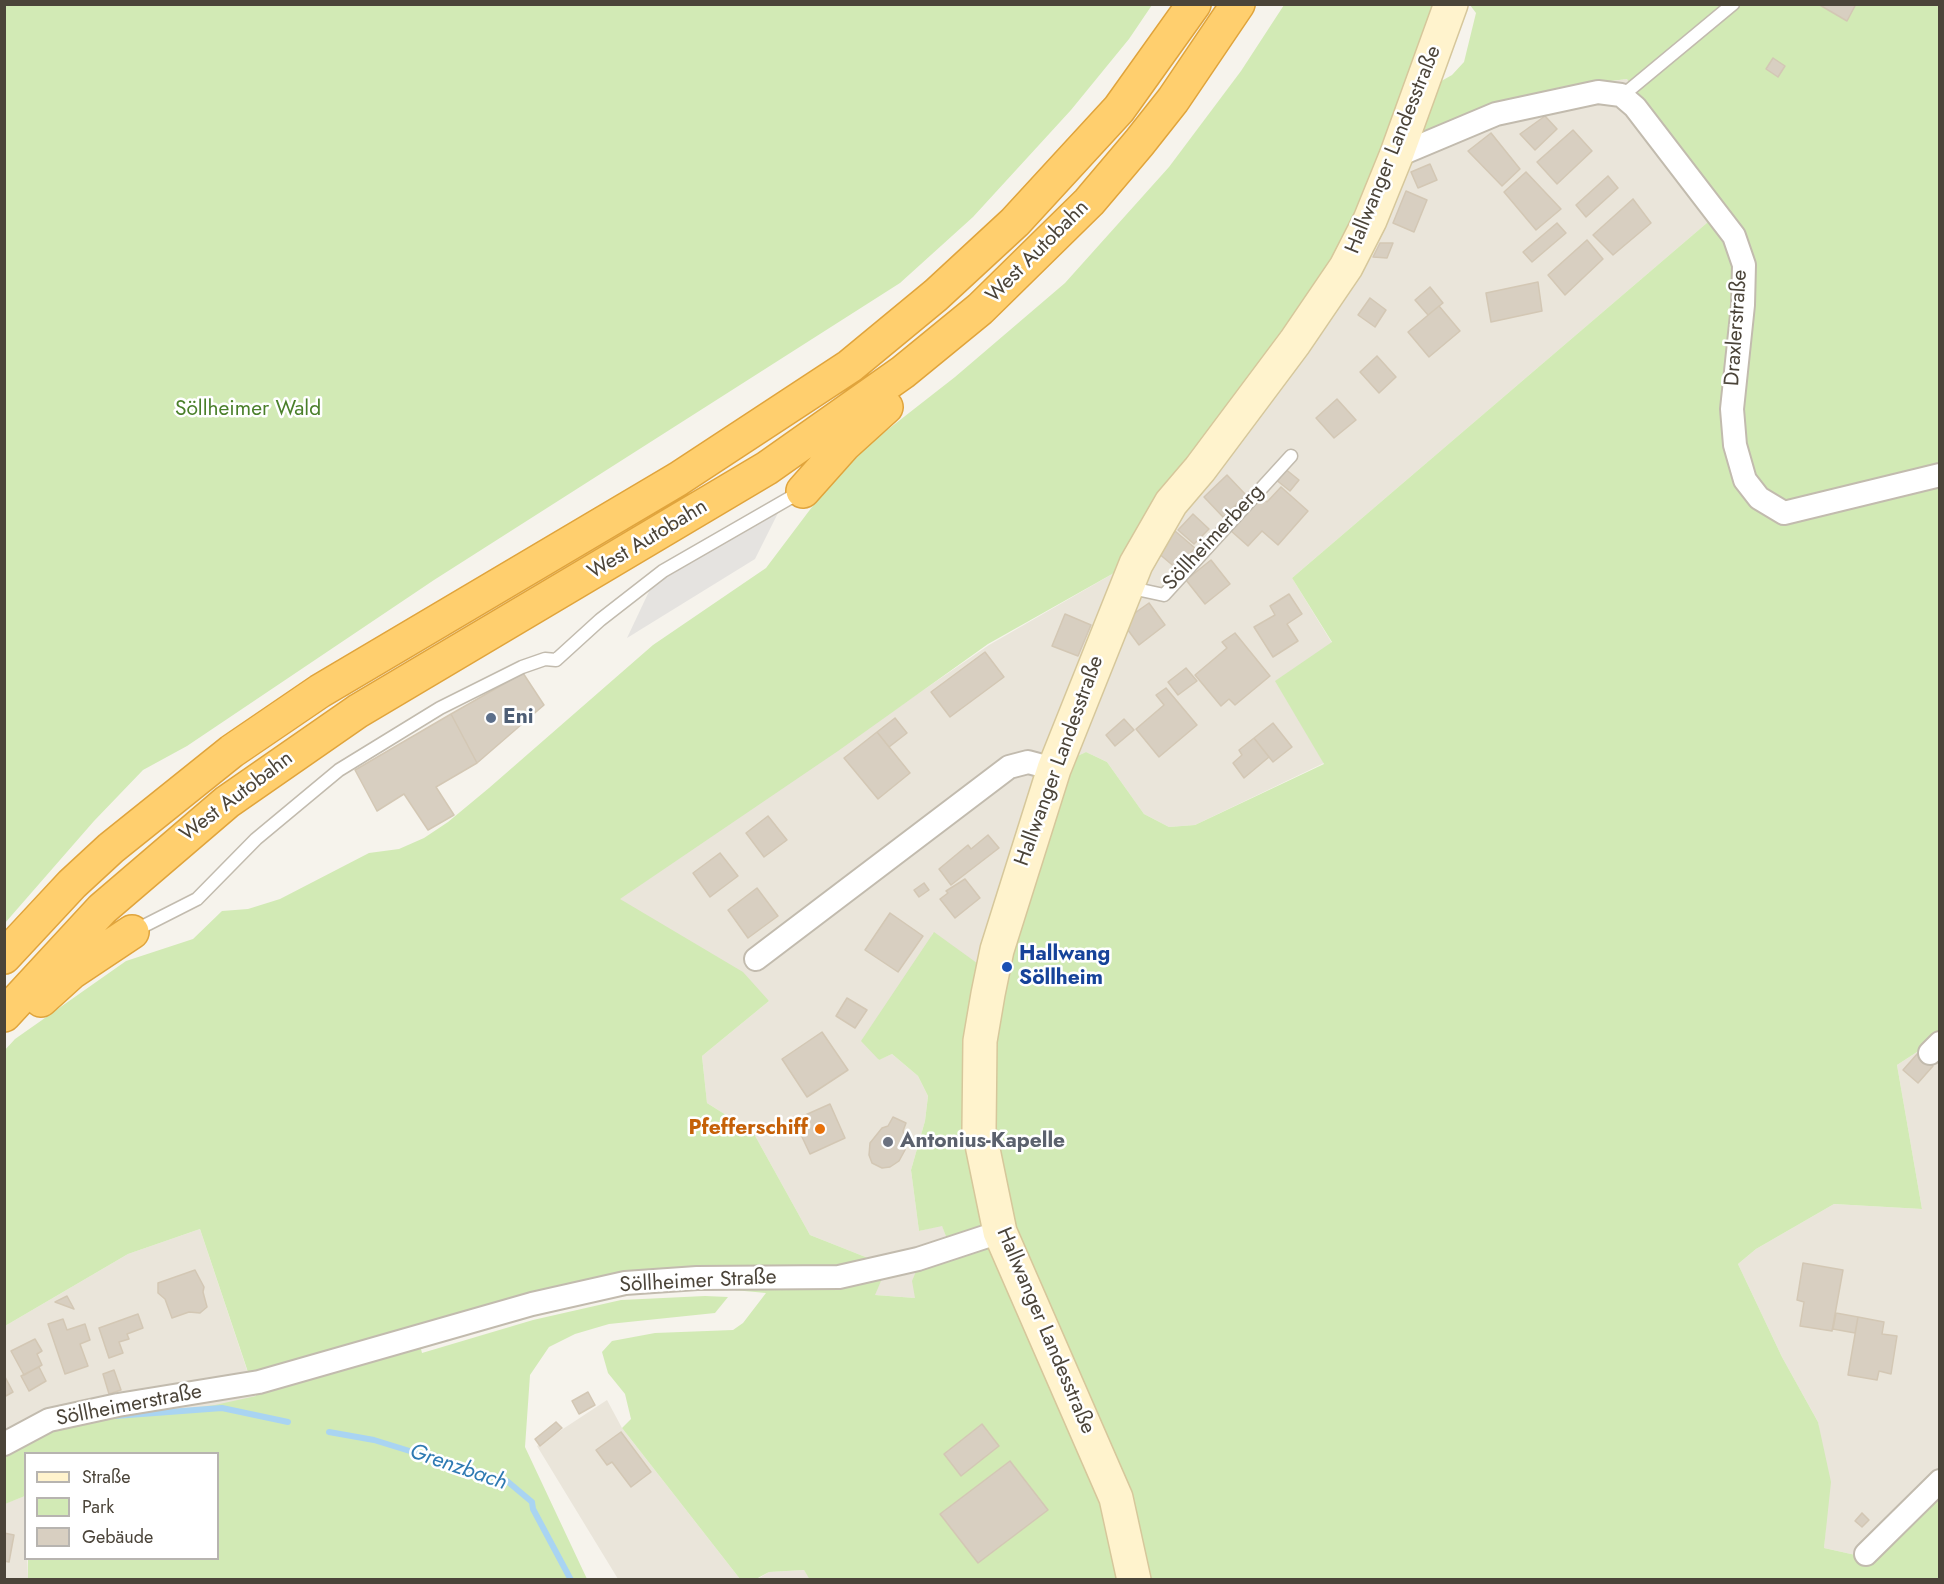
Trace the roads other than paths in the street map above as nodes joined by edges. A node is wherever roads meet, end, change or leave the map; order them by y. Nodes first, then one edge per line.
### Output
1 (1194, 4) edge
2 (1238, 4) edge
3 (1451, 4) edge
4 (1732, 4) edge
5 (1622, 96) junction
6 (1396, 156) junction
7 (903, 372) junction
8 (1291, 456) dead end
9 (1940, 475) edge
10 (803, 490) joint
11 (1126, 587) junction
12 (1054, 769) junction
13 (132, 932) joint
14 (4, 957) edge
15 (756, 958) dead end
16 (4, 1015) edge
17 (4, 1033) edge
18 (1000, 1232) junction
19 (259, 1382) joint
20 (4, 1444) edge
21 (1940, 1481) edge
22 (1866, 1554) dead end
23 (1134, 1580) edge

1 - 14 highway, West Autobahn
2 - 7 highway, West Autobahn
3 - 6 street, Hallwanger Landesstraße
4 - 5 lane
5 - 6 street
5 - 9 street, Draxlerstraße
6 - 11 street, Hallwanger Landesstraße
7 - 10 highway
7 - 16 highway, West Autobahn
8 - 11 lane, Söllheimerberg
10 - 13 lane
11 - 12 street, Hallwanger Landesstraße
12 - 15 street
12 - 18 street, Hallwanger Landesstraße
13 - 17 highway
18 - 19 street, Söllheimer Straße
18 - 23 street, Hallwanger Landesstraße
19 - 20 street, Söllheimerstraße
21 - 22 street

